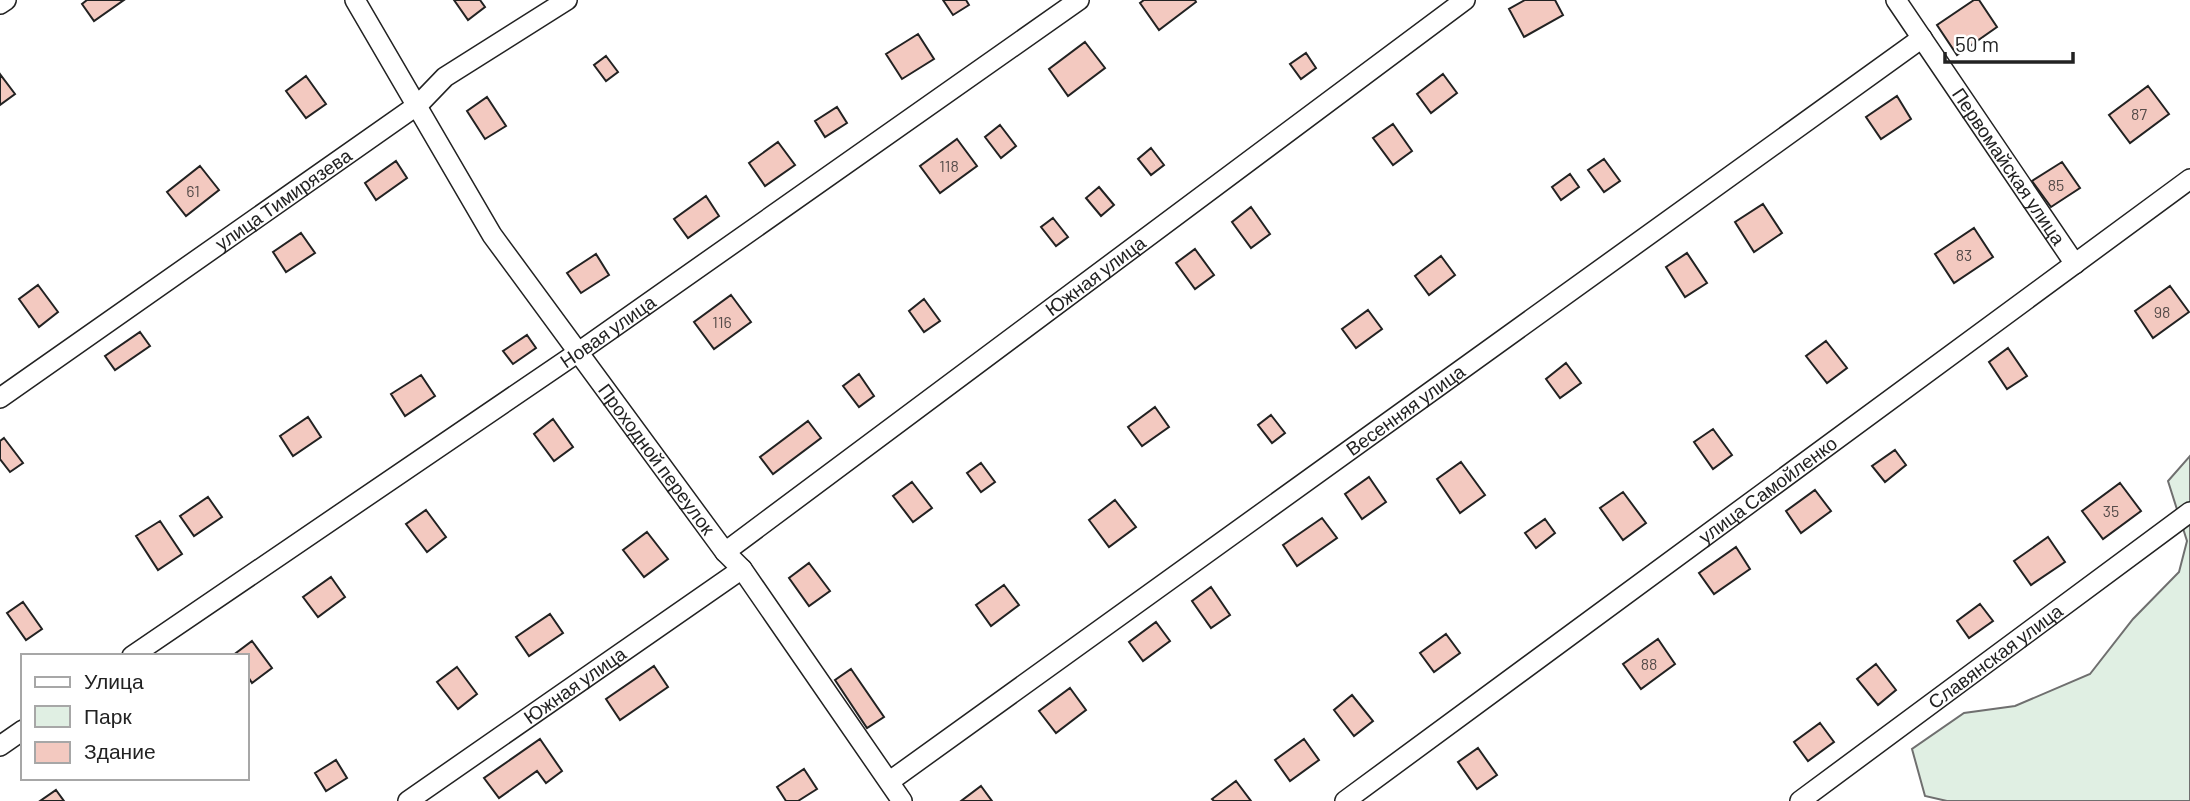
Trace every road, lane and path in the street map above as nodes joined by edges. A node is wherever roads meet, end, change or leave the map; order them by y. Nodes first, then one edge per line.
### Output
1 (6, 0) edge
2 (355, 0) edge
3 (567, 0) edge
4 (1079, 0) edge
5 (1465, 0) edge
6 (1901, 2) edge
7 (0, 4) edge
8 (1922, 37) junction
9 (419, 104) junction
10 (2190, 179) edge
11 (2075, 264) junction
12 (580, 351) junction
13 (0, 398) edge
14 (2190, 512) edge
15 (725, 552) junction
16 (741, 569) junction
17 (135, 654) edge
18 (21, 731) edge
19 (0, 746) edge
20 (893, 794) edge
21 (408, 801) edge
22 (1345, 801) edge
23 (1800, 801) edge

1 - 7 street
2 - 9 street, Проходной переулок
3 - 9 street, улица Тимирязева
4 - 12 street, Новая улица
5 - 15 street, Южная улица
6 - 8 street, Первомайская улица
8 - 11 street, Первомайская улица
8 - 20 street, Весенняя улица
9 - 12 street, Проходной переулок
9 - 13 street, улица Тимирязева
10 - 11 street, улица Самойленко
11 - 22 street, улица Самойленко
12 - 15 street, Проходной переулок
12 - 17 street, Новая улица
14 - 23 street, Славянская улица
15 - 16 street, Проходной переулок
16 - 20 street, Проходной переулок
16 - 21 street, Южная улица
18 - 19 street

